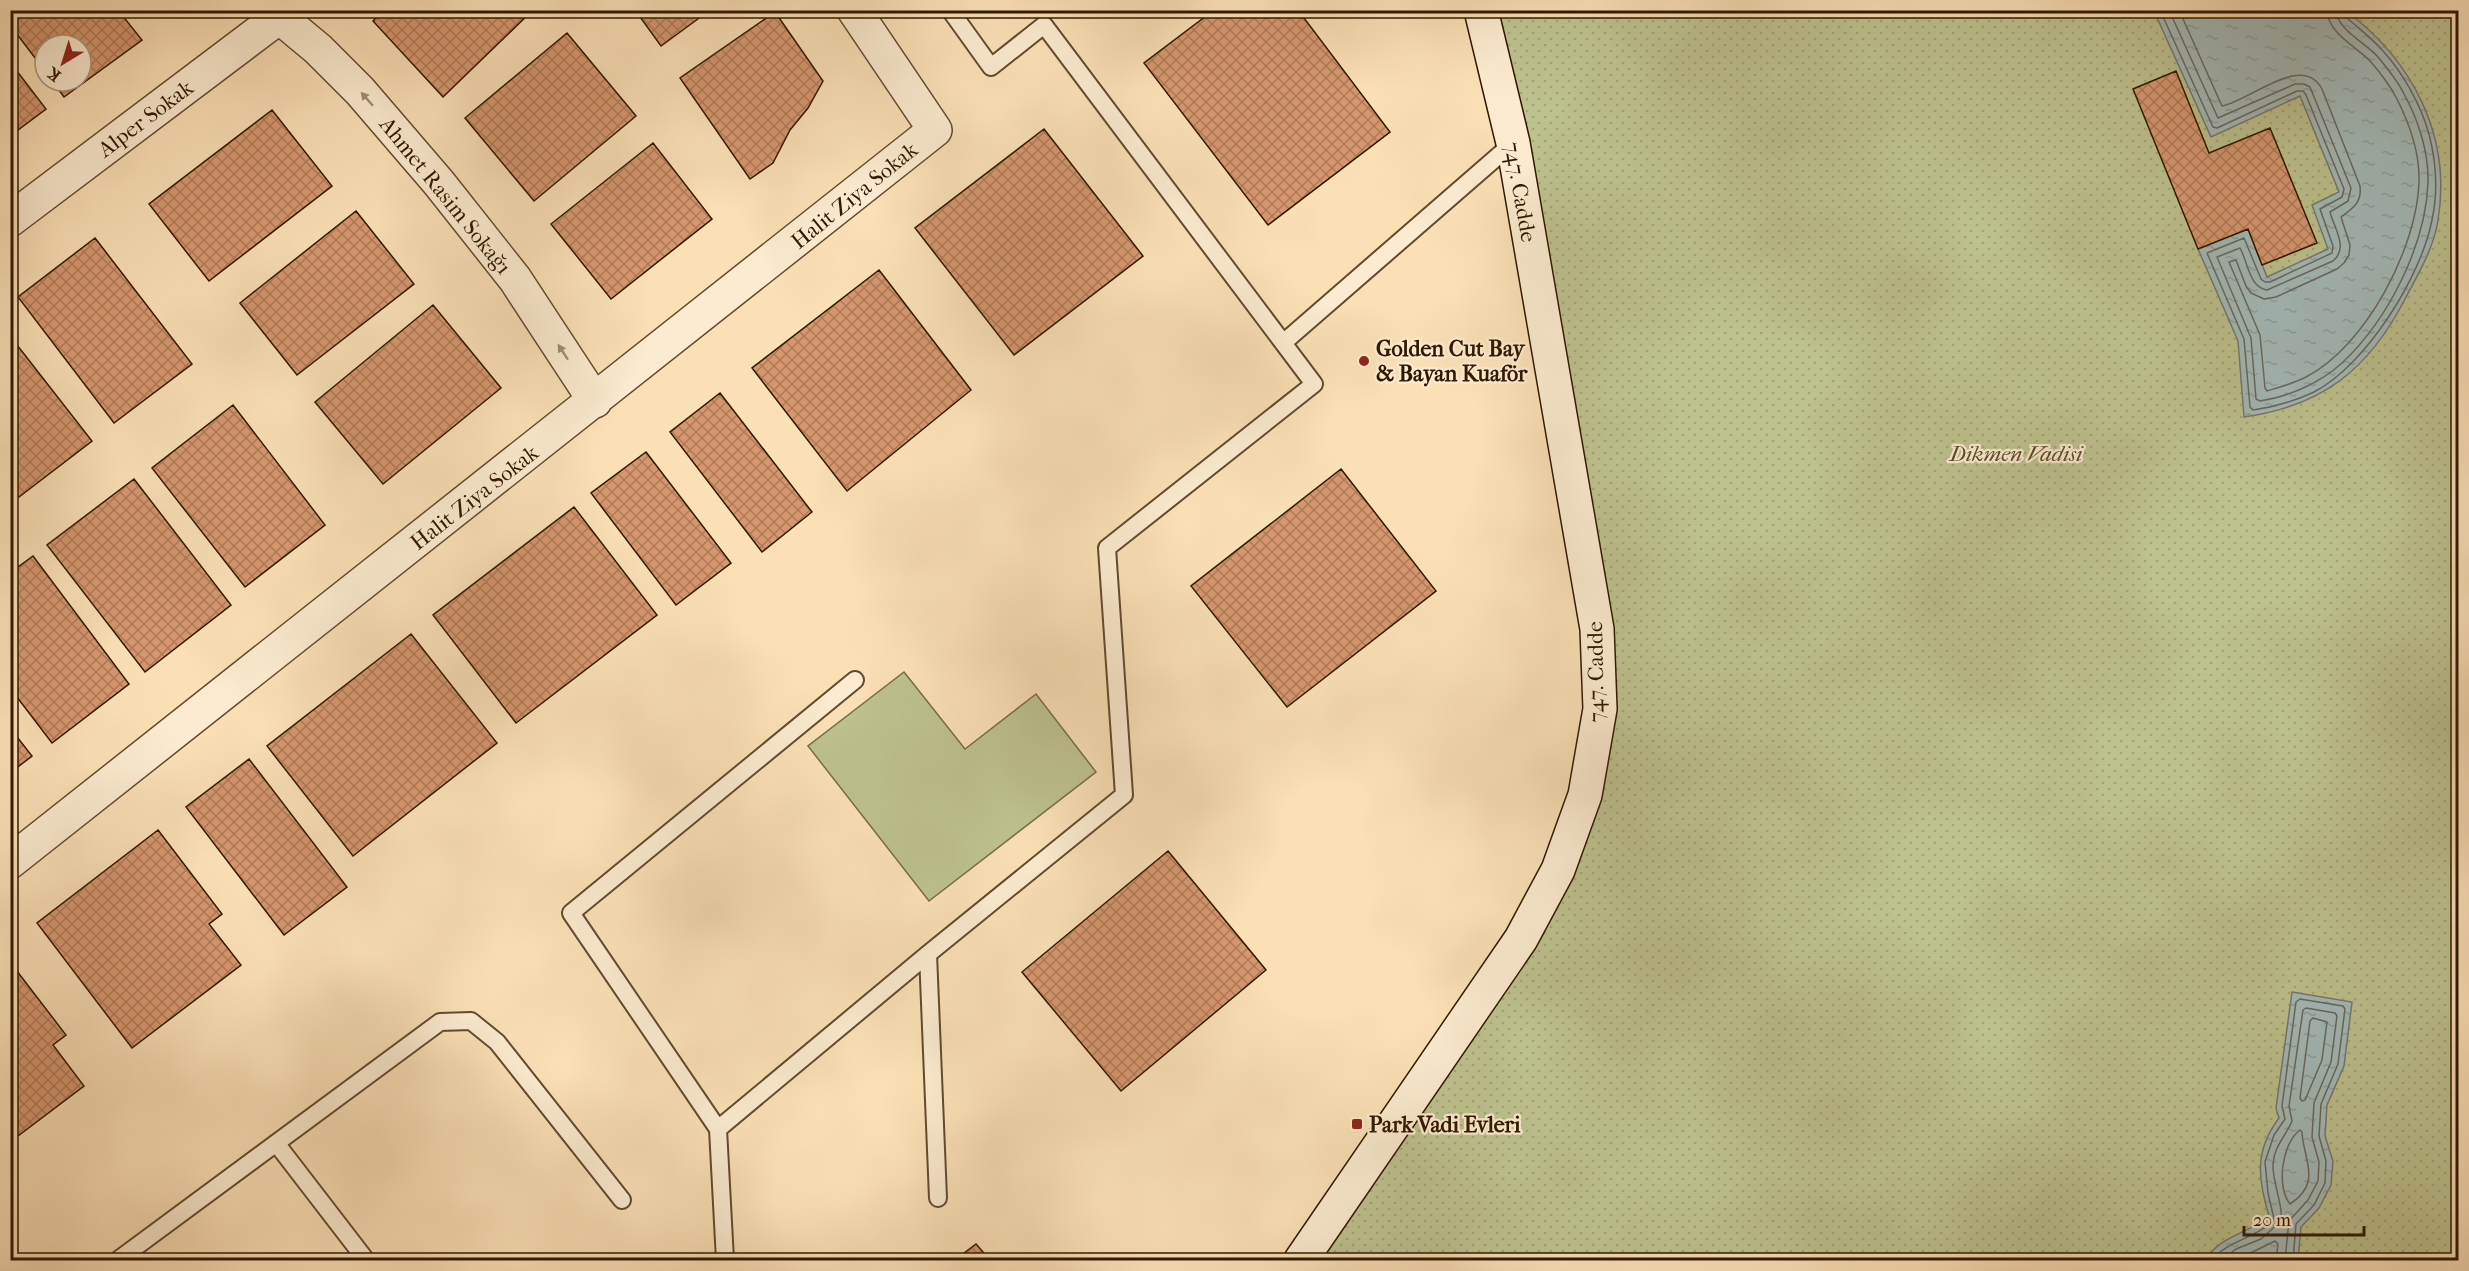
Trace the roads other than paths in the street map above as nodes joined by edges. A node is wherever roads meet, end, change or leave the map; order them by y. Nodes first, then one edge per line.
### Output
1 (854, 10) edge
2 (950, 10) edge
3 (1481, 10) edge
4 (275, 14) edge
5 (1513, 143) junction
6 (10, 220) edge
7 (1283, 343) junction
8 (595, 401) junction
9 (855, 681) dead end
10 (10, 862) edge
11 (928, 954) junction
12 (718, 1129) junction
13 (276, 1143) junction
14 (938, 1198) dead end
15 (622, 1200) dead end
16 (118, 1260) edge
17 (366, 1260) edge
18 (725, 1260) edge
19 (1301, 1260) edge

1 - 8 street, Halit Ziya Sokak
2 - 7 lane
3 - 5 street, 747. Cadde
4 - 6 street, Alper Sokak
8 -> 4 street, Ahmet Rasim Sokağı
5 - 7 lane
5 - 19 street, 747. Cadde
7 - 11 lane
8 - 10 street, Halit Ziya Sokak
9 - 12 lane
11 - 12 lane
11 - 14 lane
12 - 18 lane
13 - 15 lane
13 - 16 lane
13 - 17 lane

